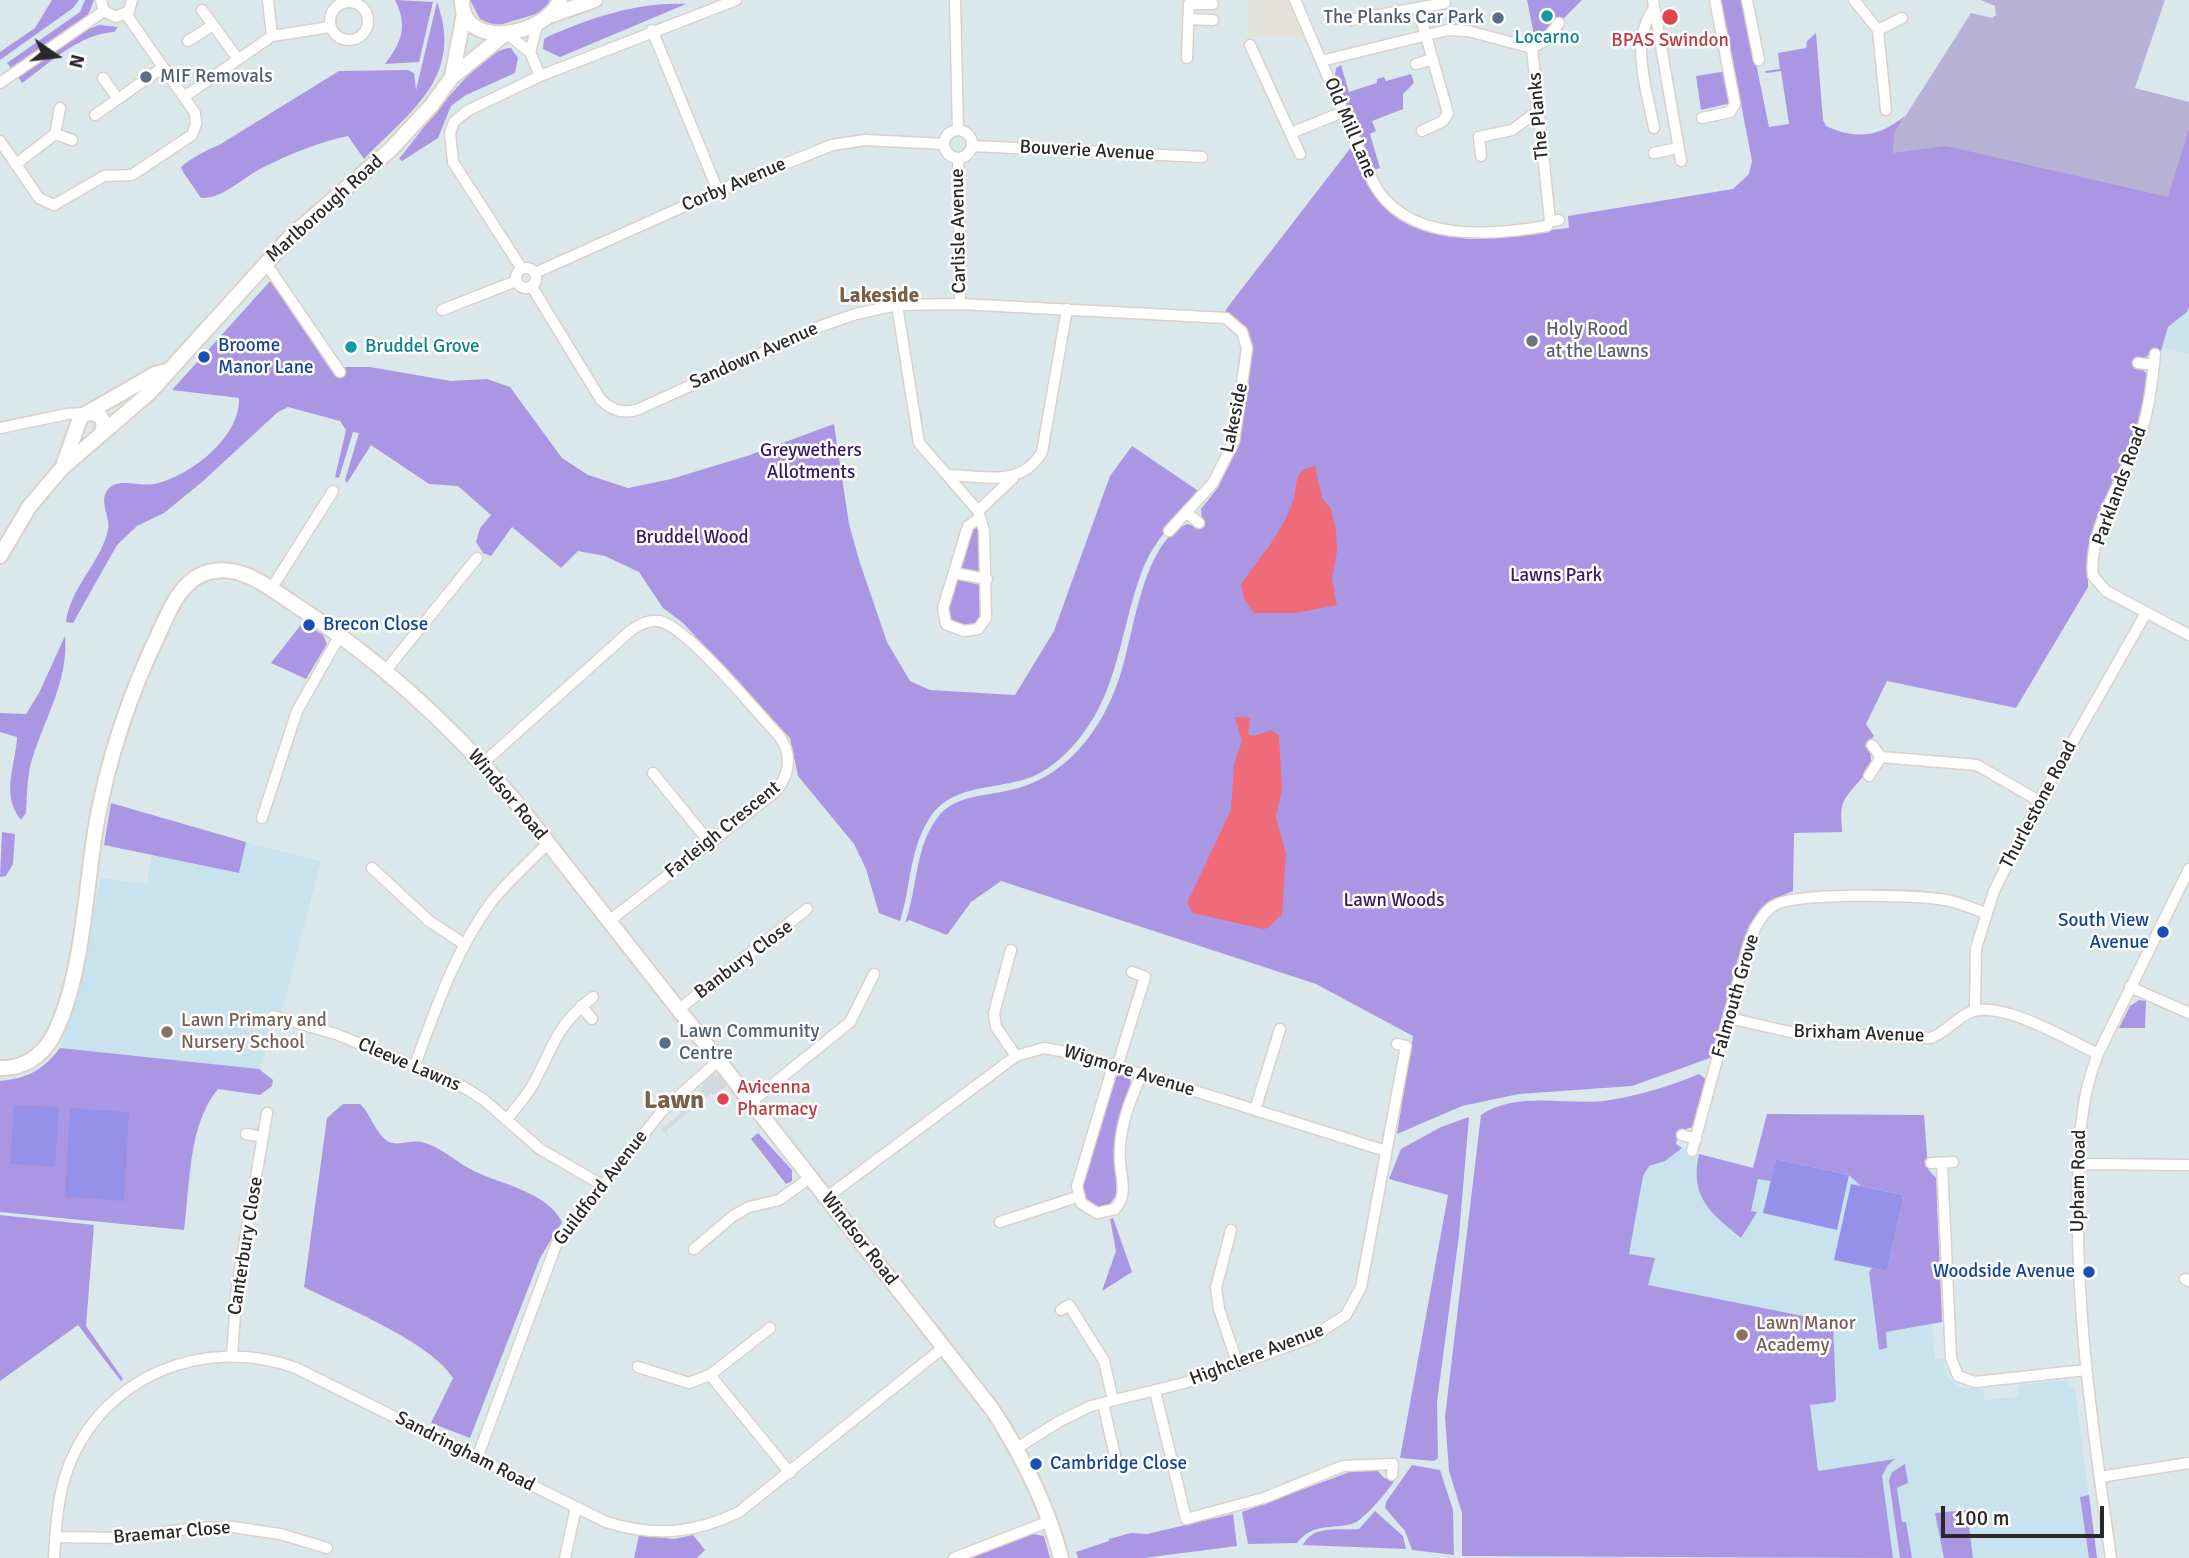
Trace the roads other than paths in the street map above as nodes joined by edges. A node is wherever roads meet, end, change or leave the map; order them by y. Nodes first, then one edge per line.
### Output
1 (132, 0) edge
2 (268, 0) edge
3 (560, 0) edge
4 (595, 0) edge
5 (737, 0) edge
6 (1296, 0) edge
7 (1445, 0) edge
8 (1715, 0) edge
9 (1747, 0) edge
10 (1854, 0) edge
11 (957, 1) edge
12 (1213, 2) edge
13 (1654, 4) edge
14 (103, 5) edge
15 (461, 6) edge
16 (1418, 8) junction
17 (202, 10) dead end
18 (126, 14) junction
19 (552, 15) junction
20 (1902, 18) dead end
21 (1188, 19) junction
22 (1351, 20) dead end
23 (538, 23) junction
24 (1559, 23) dead end
25 (213, 25) junction
26 (330, 27) dead end
27 (652, 30) junction
28 (1878, 30) junction
29 (506, 34) junction
30 (1424, 35) junction
31 (272, 36) junction
32 (188, 41) dead end
33 (1250, 45) dead end
34 (1532, 48) junction
35 (530, 52) junction
36 (1187, 58) dead end
37 (238, 59) junction
38 (1433, 59) junction
39 (1759, 60) dead end
40 (1321, 61) junction
41 (1416, 64) dead end
42 (162, 68) junction
43 (540, 76) junction
44 (452, 77) junction
45 (103, 78) dead end
46 (0, 83) edge
47 (184, 97) junction
48 (118, 99) junction
49 (60, 108) dead end
50 (1886, 110) dead end
51 (1538, 111) junction
52 (1343, 112) junction
53 (95, 115) dead end
54 (1702, 118) dead end
55 (1654, 128) dead end
56 (958, 130) junction
57 (1422, 131) dead end
58 (1291, 133) junction
59 (55, 134) junction
60 (72, 140) dead end
61 (0, 141) edge
62 (944, 144) junction
63 (972, 146) junction
64 (1678, 148) junction
65 (1654, 153) dead end
66 (1300, 155) dead end
67 (1481, 156) dead end
68 (1202, 157) dead end
69 (958, 158) junction
70 (1681, 161) dead end
71 (16, 164) junction
72 (718, 191) junction
73 (1554, 221) joint
74 (265, 262) junction
75 (522, 269) junction
76 (535, 273) junction
77 (516, 281) junction
78 (532, 287) junction
79 (960, 304) junction
80 (897, 305) junction
81 (1067, 309) junction
82 (442, 310) dead end
83 (1226, 318) joint
84 (2155, 354) dead end
85 (2138, 363) dead end
86 (2154, 365) junction
87 (167, 371) junction
88 (340, 372) dead end
89 (87, 413) junction
90 (56, 418) junction
91 (0, 428) edge
92 (77, 429) junction
93 (99, 435) junction
94 (61, 468) junction
95 (947, 475) junction
96 (1013, 478) junction
97 (333, 491) dead end
98 (1187, 513) junction
99 (978, 515) junction
100 (1199, 523) dead end
101 (1169, 531) dead end
102 (0, 556) edge
103 (477, 558) dead end
104 (954, 573) junction
105 (987, 579) junction
106 (271, 589) junction
107 (2146, 613) junction
108 (340, 635) junction
109 (2189, 635) edge
110 (386, 670) junction
111 (1872, 745) dead end
112 (1881, 757) junction
113 (483, 763) junction
114 (653, 773) dead end
115 (1869, 776) dead end
116 (2039, 801) junction
117 (262, 818) dead end
118 (710, 843) junction
119 (548, 844) junction
120 (372, 868) dead end
121 (2189, 869) edge
122 (807, 909) dead end
123 (1985, 913) junction
124 (609, 921) junction
125 (464, 944) junction
126 (1011, 950) dead end
127 (1132, 972) dead end
128 (874, 974) dead end
129 (2130, 987) junction
130 (593, 997) dead end
131 (581, 1006) junction
132 (679, 1009) junction
133 (1975, 1010) junction
134 (2189, 1013) edge
135 (273, 1016) dead end
136 (1729, 1018) junction
137 (592, 1019) dead end
138 (1280, 1028) dead end
139 (1397, 1044) dead end
140 (2098, 1054) junction
141 (1016, 1056) junction
142 (718, 1061) junction
143 (415, 1065) junction
144 (1115, 1066) junction
145 (0, 1068) edge
146 (1141, 1074) junction
147 (751, 1102) junction
148 (1255, 1110) junction
149 (267, 1113) dead end
150 (506, 1120) junction
151 (246, 1134) dead end
152 (1682, 1135) dead end
153 (263, 1137) junction
154 (1696, 1139) junction
155 (1386, 1151) junction
156 (1692, 1151) dead end
157 (1931, 1163) dead end
158 (2078, 1164) junction
159 (2189, 1166) edge
160 (811, 1177) junction
161 (602, 1185) junction
162 (827, 1197) junction
163 (1077, 1197) junction
164 (1000, 1222) dead end
165 (1231, 1230) dead end
166 (694, 1249) dead end
167 (1060, 1310) dead end
168 (770, 1328) dead end
169 (944, 1347) junction
170 (232, 1355) junction
171 (1238, 1365) junction
172 (638, 1367) dead end
173 (2086, 1370) junction
174 (710, 1375) junction
175 (1155, 1391) junction
176 (1108, 1402) junction
177 (1017, 1448) junction
178 (477, 1458) junction
179 (1116, 1460) dead end
180 (2189, 1462) edge
181 (790, 1473) junction
182 (1392, 1475) dead end
183 (2100, 1477) junction
184 (576, 1507) junction
185 (1050, 1521) junction
186 (56, 1537) junction
187 (327, 1548) dead end
188 (54, 1558) edge
189 (565, 1558) edge
190 (954, 1558) edge
191 (1061, 1558) edge
192 (2111, 1558) edge

1 - 18 street
2 - 31 street
3 - 19 street
4 - 19 street
5 - 27 street
6 - 40 street, Old Mill Lane
7 - 16 street
8 - 54 street
9 - 39 street
10 - 28 street
11 - 56 street
12 - 21 street
12 - 21 street
13 - 55 street
13 - 64 street
14 - 18 street
14 - 46 street
15 - 29 street
15 - 44 street, Marlborough Road
16 - 22 street
16 - 30 street
17 - 25 street
18 - 42 street
19 - 23 street, Marlborough Road
20 - 28 street
21 - 36 street
23 - 29 street, Marlborough Road
23 - 35 street
24 - 34 street, The Planks
25 - 32 street
25 - 37 street
26 - 31 street
27 - 43 street
27 - 72 street
28 - 50 street
29 - 35 street
29 - 44 street, Marlborough Road
30 - 34 street
30 - 38 street
30 - 40 street
31 - 37 street
33 - 58 street
34 - 51 street, The Planks
35 - 43 street
37 - 47 street
38 - 41 street
38 - 57 street
40 - 52 street, Old Mill Lane
42 - 47 street
42 - 48 street
43 - 75 street
44 - 74 street, Marlborough Road
45 - 48 street
47 - 71 street
48 - 53 street
49 - 59 street
51 - 67 street
51 - 73 street, The Planks
52 - 58 street
52 - 73 street, Old Mill Lane
56 - 62 street, Carlisle Avenue
56 - 63 street, Carlisle Avenue
58 - 66 street
59 - 60 street
59 - 71 street
61 - 71 street
62 - 69 street, Carlisle Avenue
62 - 72 street, Corby Avenue
63 - 68 street, Bouverie Avenue
63 - 69 street, Carlisle Avenue
64 - 65 street
64 - 70 street
69 - 79 street, Carlisle Avenue
72 - 76 street, Corby Avenue
74 - 87 street, Marlborough Road
74 - 88 street
75 - 76 street
75 - 77 street
76 - 78 street
77 - 78 street
77 - 82 street
78 - 80 street, Sandown Avenue
79 - 80 street, Sandown Avenue
79 - 81 street, Sandown Avenue
80 - 95 street
81 - 83 street, Sandown Avenue
81 - 96 street
83 - 98 street, Lakeside
84 - 86 street, Parklands Road
85 - 86 street
86 - 107 street, Parklands Road
87 - 89 street, Marlborough Road
87 - 93 street, Marlborough Road
89 - 90 street
89 - 92 street
89 - 93 street
90 - 91 street
90 - 92 street
92 - 93 street
92 - 94 street, Marlborough Road
93 - 94 street, Marlborough Road
94 - 102 street, Marlborough Road
95 - 96 street
95 - 99 street
96 - 99 street
97 - 106 street
98 - 100 street
98 - 101 street, Lakeside
99 - 104 street
99 - 105 street
103 - 110 street
104 - 105 street
104 - 105 street
106 - 108 street, Windsor Road
106 - 145 street, Windsor Road
107 - 109 street, Parklands Road
107 - 116 street, Thurlestone Road
108 - 110 street, Windsor Road
108 - 117 street
110 - 113 street, Windsor Road
111 - 112 street
112 - 115 street
112 - 116 street
113 - 118 street, Farleigh Crescent
113 - 119 street, Windsor Road
114 - 118 street
116 - 123 street, Thurlestone Road
118 - 124 street, Farleigh Crescent
119 - 124 street, Windsor Road
119 - 125 street
120 - 125 street
121 - 129 street, Upham Road
122 - 132 street, Banbury Close
123 - 133 street, Thurlestone Road
123 - 136 street, Falmouth Grove
124 - 132 street, Windsor Road
125 - 143 street
126 - 141 street
127 - 144 street
128 - 147 street
129 - 134 street
129 - 140 street, Upham Road
130 - 131 street
131 - 137 street
131 - 150 street
132 - 142 street, Windsor Road
133 - 136 street, Brixham Avenue
133 - 140 street
135 - 143 street, Cleeve Lawns
136 - 154 street, Falmouth Grove
138 - 148 street
139 - 155 street, Highclere Avenue
140 - 158 street, Upham Road
141 - 144 street, Wigmore Avenue
141 - 162 street, Wigmore Avenue
142 - 147 street, Windsor Road
142 - 161 street, Guildford Avenue
143 - 150 street, Cleeve Lawns
144 - 146 street, Wigmore Avenue
144 - 163 street
146 - 148 street, Wigmore Avenue
146 - 163 street
147 - 160 street, Windsor Road
148 - 155 street, Wigmore Avenue
149 - 153 street, Canterbury Close
150 - 161 street, Cleeve Lawns
151 - 153 street
152 - 154 street
153 - 170 street, Canterbury Close
154 - 156 street, Falmouth Grove
155 - 171 street, Highclere Avenue
157 - 173 street
158 - 159 street
158 - 173 street, Upham Road
160 - 162 street, Windsor Road
160 - 166 street
161 - 178 street, Guildford Avenue
162 - 169 street, Windsor Road
163 - 164 street
165 - 171 street
167 - 176 street
168 - 174 street
169 - 177 street, Windsor Road
169 - 181 street, Sandringham Road
170 - 178 street, Sandringham Road
170 - 186 street, Sandringham Road
171 - 175 street, Highclere Avenue
172 - 174 street
173 - 183 street, Upham Road
174 - 181 street
175 - 176 street, Highclere Avenue
175 - 182 street
176 - 177 street, Highclere Avenue
176 - 179 street
177 - 185 street, Windsor Road
178 - 184 street, Sandringham Road
180 - 183 street
181 - 184 street, Sandringham Road
183 - 192 street, Upham Road
184 - 189 street
185 - 190 street
185 - 191 street, Windsor Road
186 - 187 street, Braemar Close
186 - 188 street, Sandringham Road

